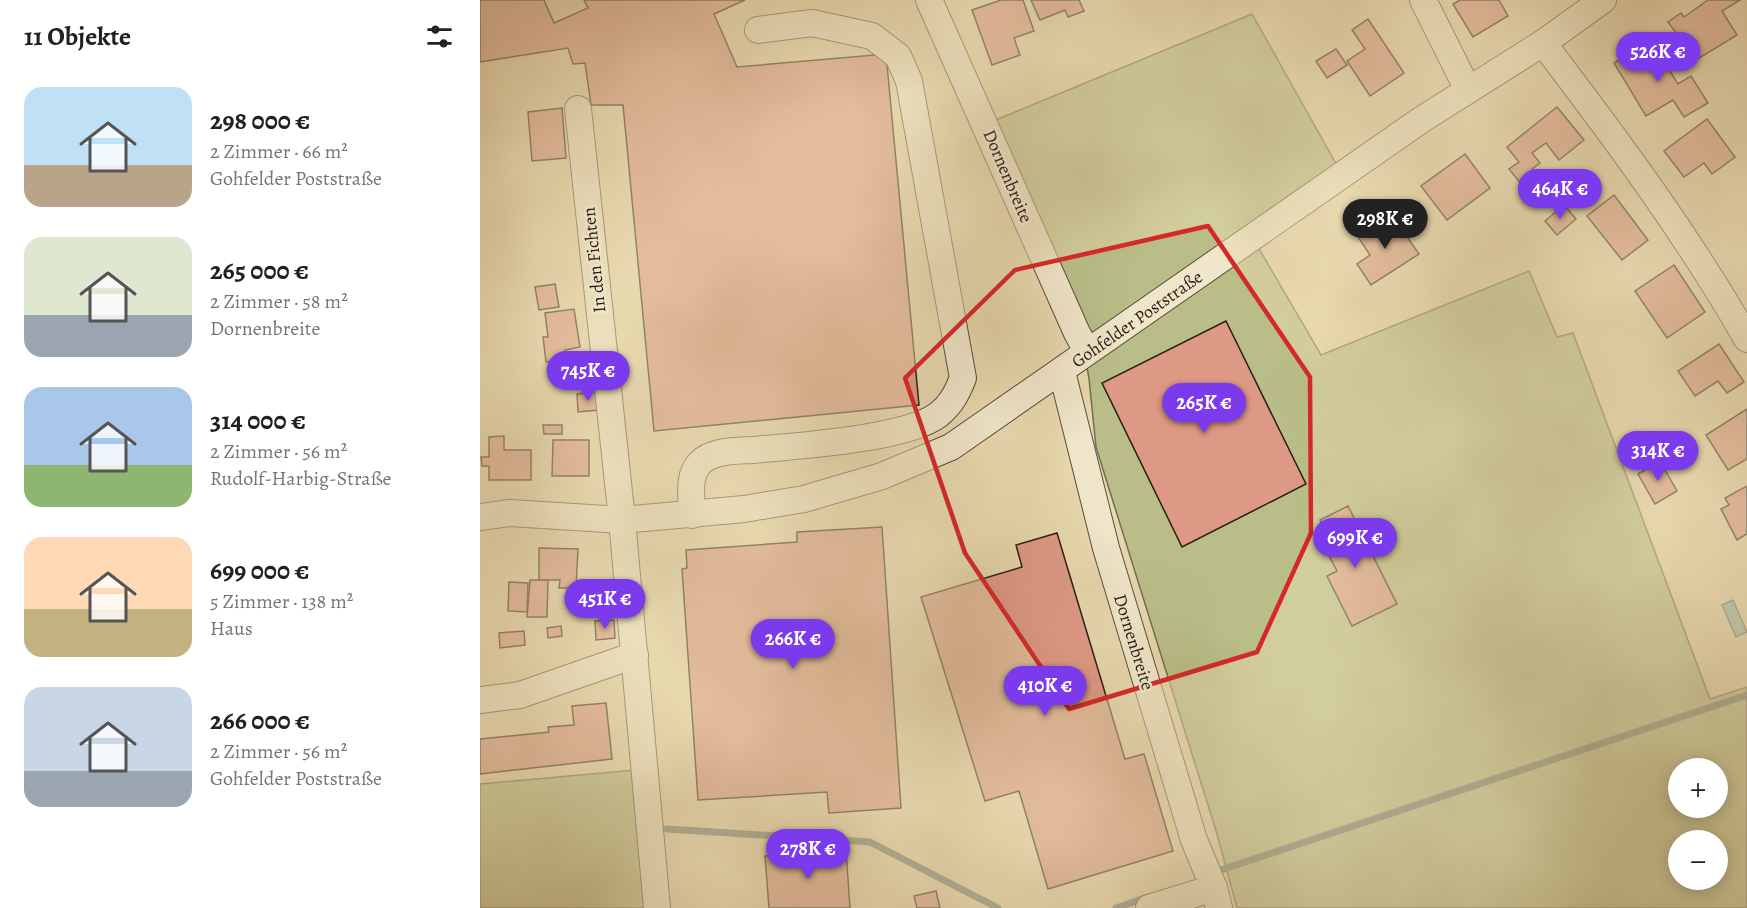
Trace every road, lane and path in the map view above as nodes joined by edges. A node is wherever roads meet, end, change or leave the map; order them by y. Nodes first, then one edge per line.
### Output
1 (929, 0) edge
2 (1423, 0) edge
3 (1603, 0) edge
4 (758, 30) dead end
5 (1543, 43) junction
6 (1468, 90) junction
7 (578, 109) dead end
8 (1747, 339) edge
9 (1088, 351) junction
10 (1062, 372) junction
11 (692, 515) junction
12 (480, 517) edge
13 (622, 520) junction
14 (635, 655) junction
15 (480, 700) edge
16 (1216, 898) edge
17 (657, 908) edge
18 (1149, 908) edge

1 - 9 street, Dornenbreite
2 - 6 street
3 - 5 street, Gohfelder Poststraße
4 - 11 street
5 - 6 street, Gohfelder Poststraße
5 - 8 street
6 - 9 street, Gohfelder Poststraße
7 - 13 street, In den Fichten
9 - 10 street, Gohfelder Poststraße
10 - 11 street, Gohfelder Poststraße
10 - 16 street, Dornenbreite
11 - 13 street, Gohfelder Poststraße
12 - 13 street
13 - 14 street, In den Fichten
14 - 15 street
14 - 17 street, In den Fichten
16 - 18 street

